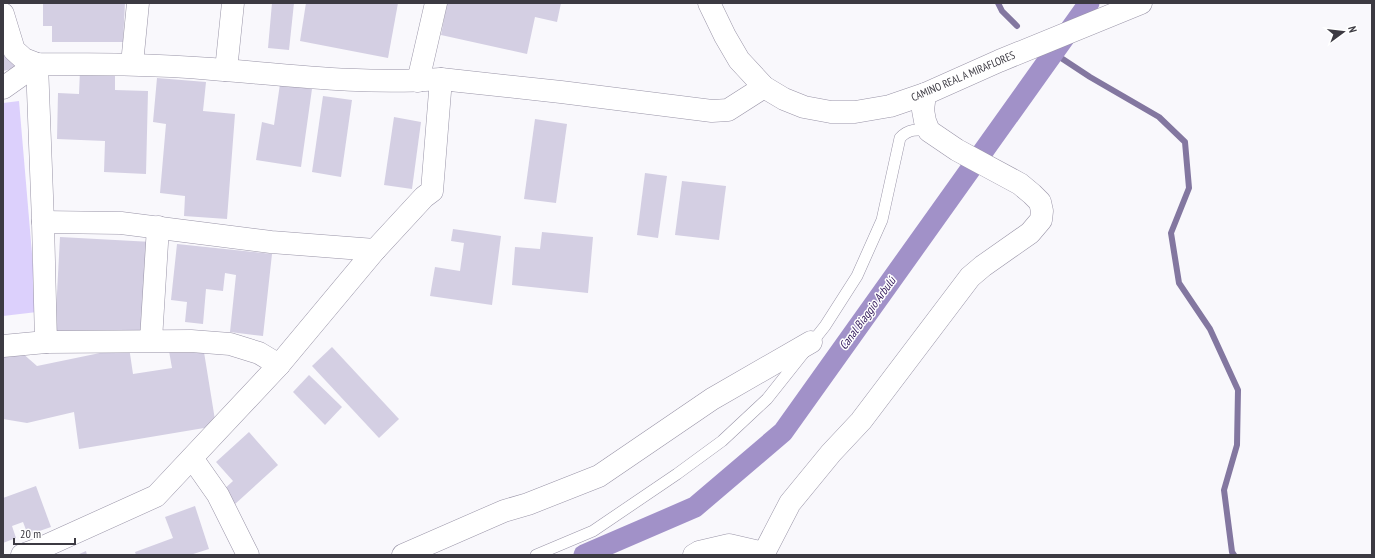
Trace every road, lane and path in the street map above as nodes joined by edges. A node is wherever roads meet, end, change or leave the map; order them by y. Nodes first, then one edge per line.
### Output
1 (138, 3) edge
2 (233, 3) edge
3 (436, 3) edge
4 (709, 3) edge
5 (1141, 3) edge
6 (3, 14) edge
7 (37, 64) junction
8 (132, 64) junction
9 (226, 70) junction
10 (441, 79) junction
11 (418, 81) junction
12 (764, 87) junction
13 (3, 88) edge
14 (925, 94) junction
15 (929, 131) junction
16 (43, 222) junction
17 (158, 227) junction
18 (375, 250) junction
19 (151, 340) junction
20 (46, 342) junction
21 (811, 342) junction
22 (3, 346) edge
23 (279, 365) junction
24 (192, 458) junction
25 (763, 554) edge
26 (22, 555) edge
27 (248, 555) edge
28 (403, 555) edge
29 (536, 555) edge
30 (694, 555) edge

1 - 8 street
2 - 9 street
3 - 11 street
4 - 12 street, CAMINO REAL A MIRAFLORES
5 - 14 street, CAMINO REAL A MIRAFLORES
6 - 7 street
7 - 8 street
7 - 13 street
7 - 16 street
8 - 9 street
9 - 11 street
10 - 11 street
10 - 12 street
10 - 18 street
12 - 14 street, CAMINO REAL A MIRAFLORES
14 - 15 street
15 - 21 lane
15 - 25 street
16 - 17 street
16 - 20 street
17 - 18 street
17 - 19 street
18 - 23 street
19 - 20 street
19 - 23 street
20 - 22 street
21 - 28 street
21 - 29 lane
23 - 24 street
24 - 26 street
24 - 27 street
25 - 30 street

